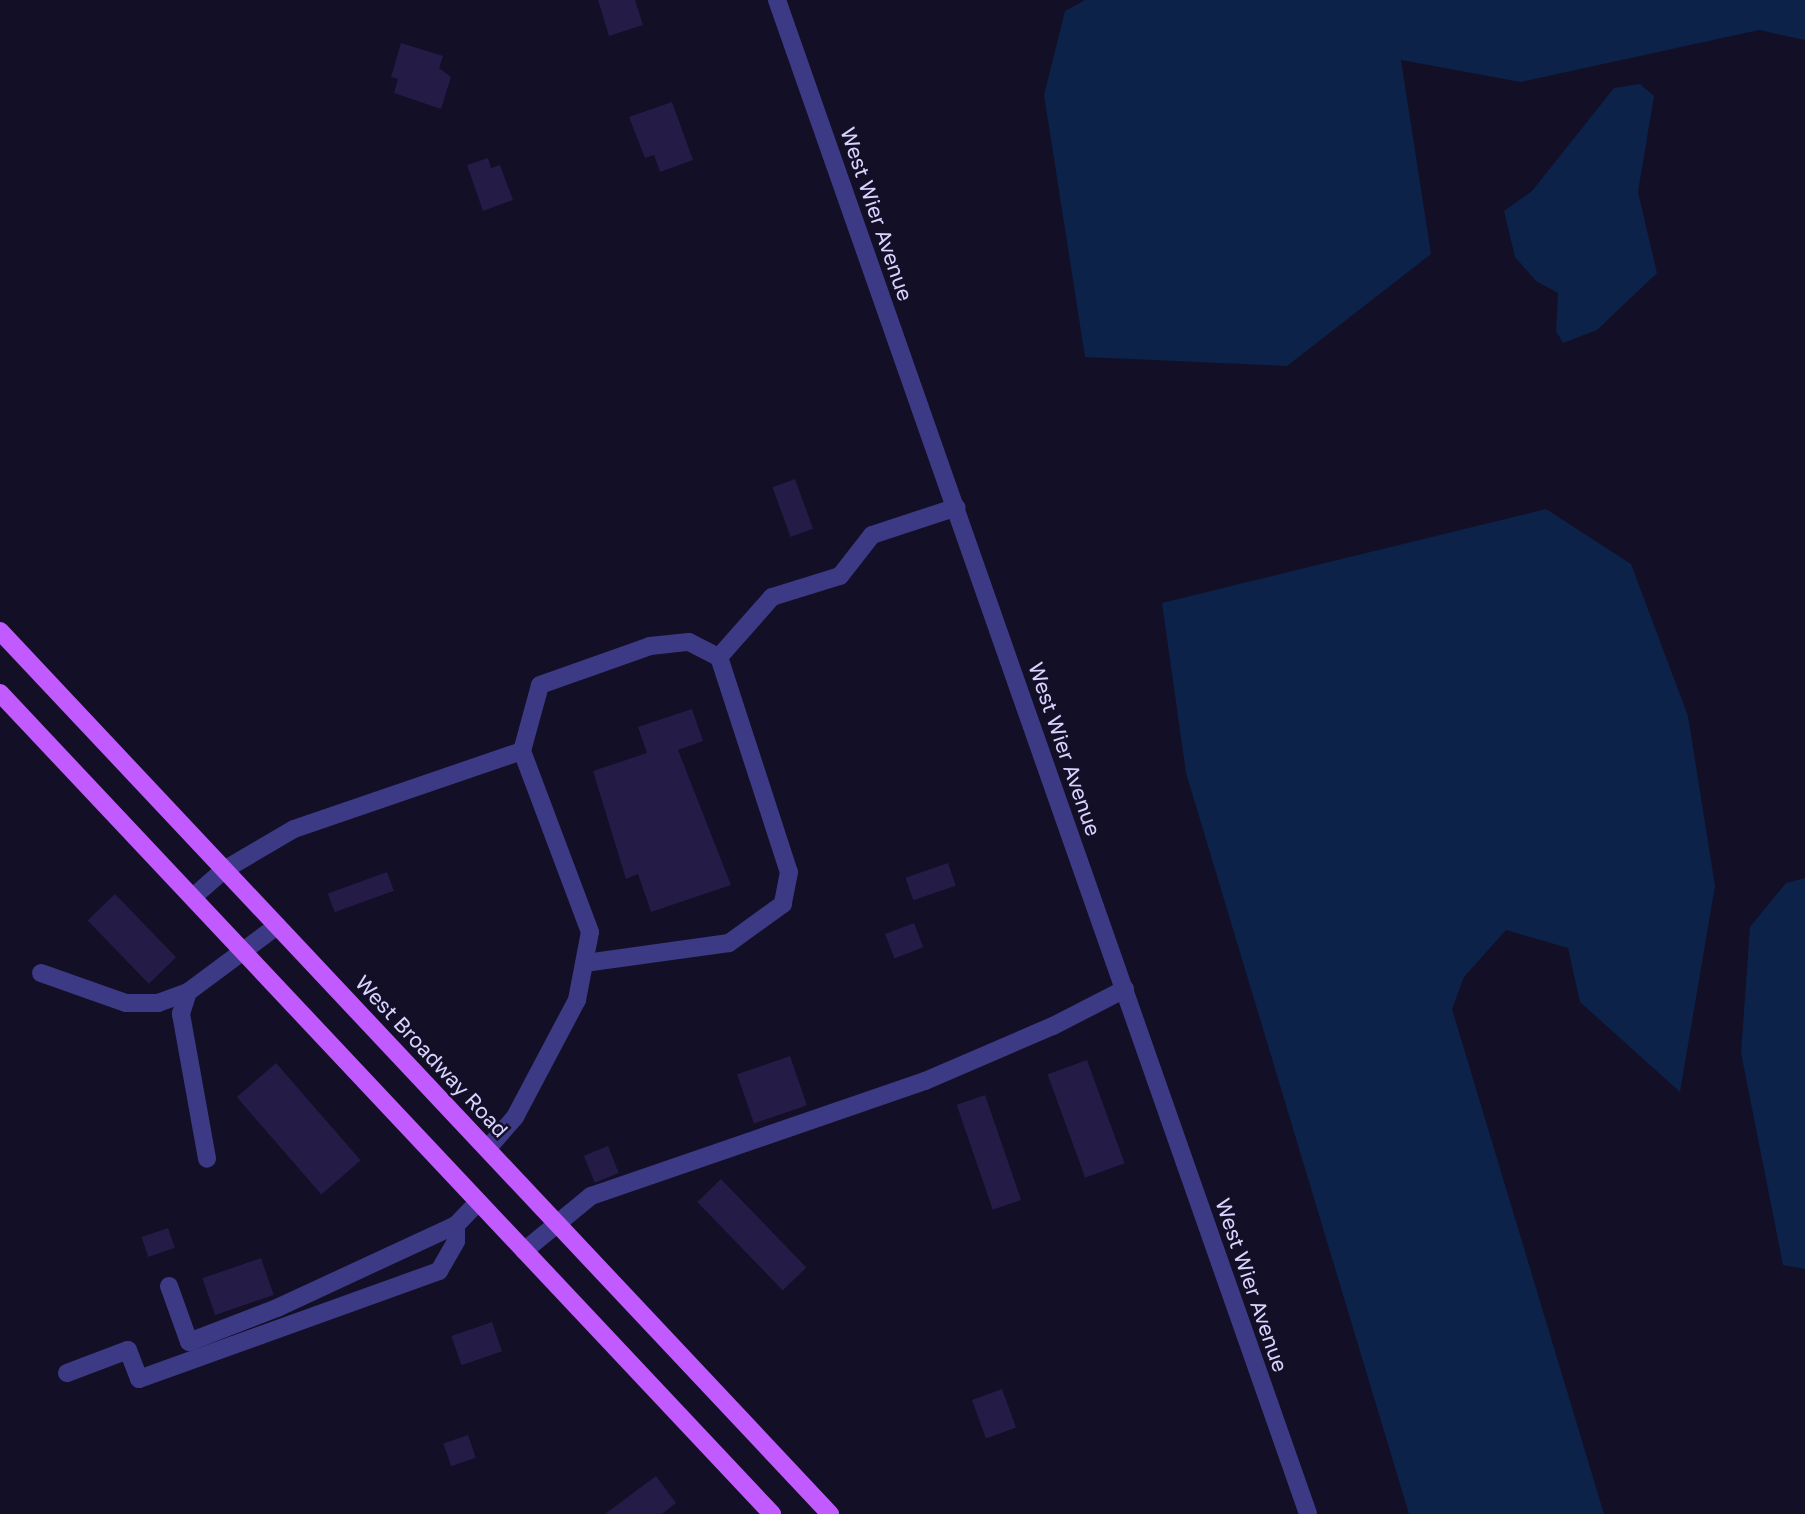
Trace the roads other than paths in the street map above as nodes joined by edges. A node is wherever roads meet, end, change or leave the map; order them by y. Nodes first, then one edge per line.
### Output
1 (778, 0) edge
2 (957, 507) junction
3 (0, 631) edge
4 (719, 657) junction
5 (0, 694) edge
6 (522, 751) junction
7 (225, 870) junction
8 (193, 897) junction
9 (277, 926) junction
10 (243, 951) junction
11 (584, 963) junction
12 (41, 973) dead end
13 (1125, 989) junction
14 (188, 992) junction
15 (488, 1148) junction
16 (207, 1160) dead end
17 (478, 1202) junction
18 (558, 1223) junction
19 (456, 1225) junction
20 (524, 1251) junction
21 (169, 1286) dead end
22 (68, 1373) dead end
23 (772, 1514) edge
24 (830, 1514) edge
25 (1308, 1514) edge

1 - 2 street, West Wier Avenue
2 - 4 street
2 - 13 street, West Wier Avenue
3 - 7 main road, West Broadway Road
4 - 6 street
4 - 11 street
5 - 8 main road
6 - 7 street
6 - 11 street
7 - 8 street
7 - 9 main road, West Broadway Road
8 - 10 main road
9 - 10 street
9 - 15 main road, West Broadway Road
10 - 14 street
10 - 17 main road
11 - 15 street
12 - 14 street
13 - 18 street
13 - 25 street, West Wier Avenue
14 - 16 street
15 - 18 main road, West Broadway Road
17 - 19 street
17 - 20 main road
18 - 20 street
18 - 24 main road, West Broadway Road
19 - 21 street
19 - 22 street
20 - 23 main road

